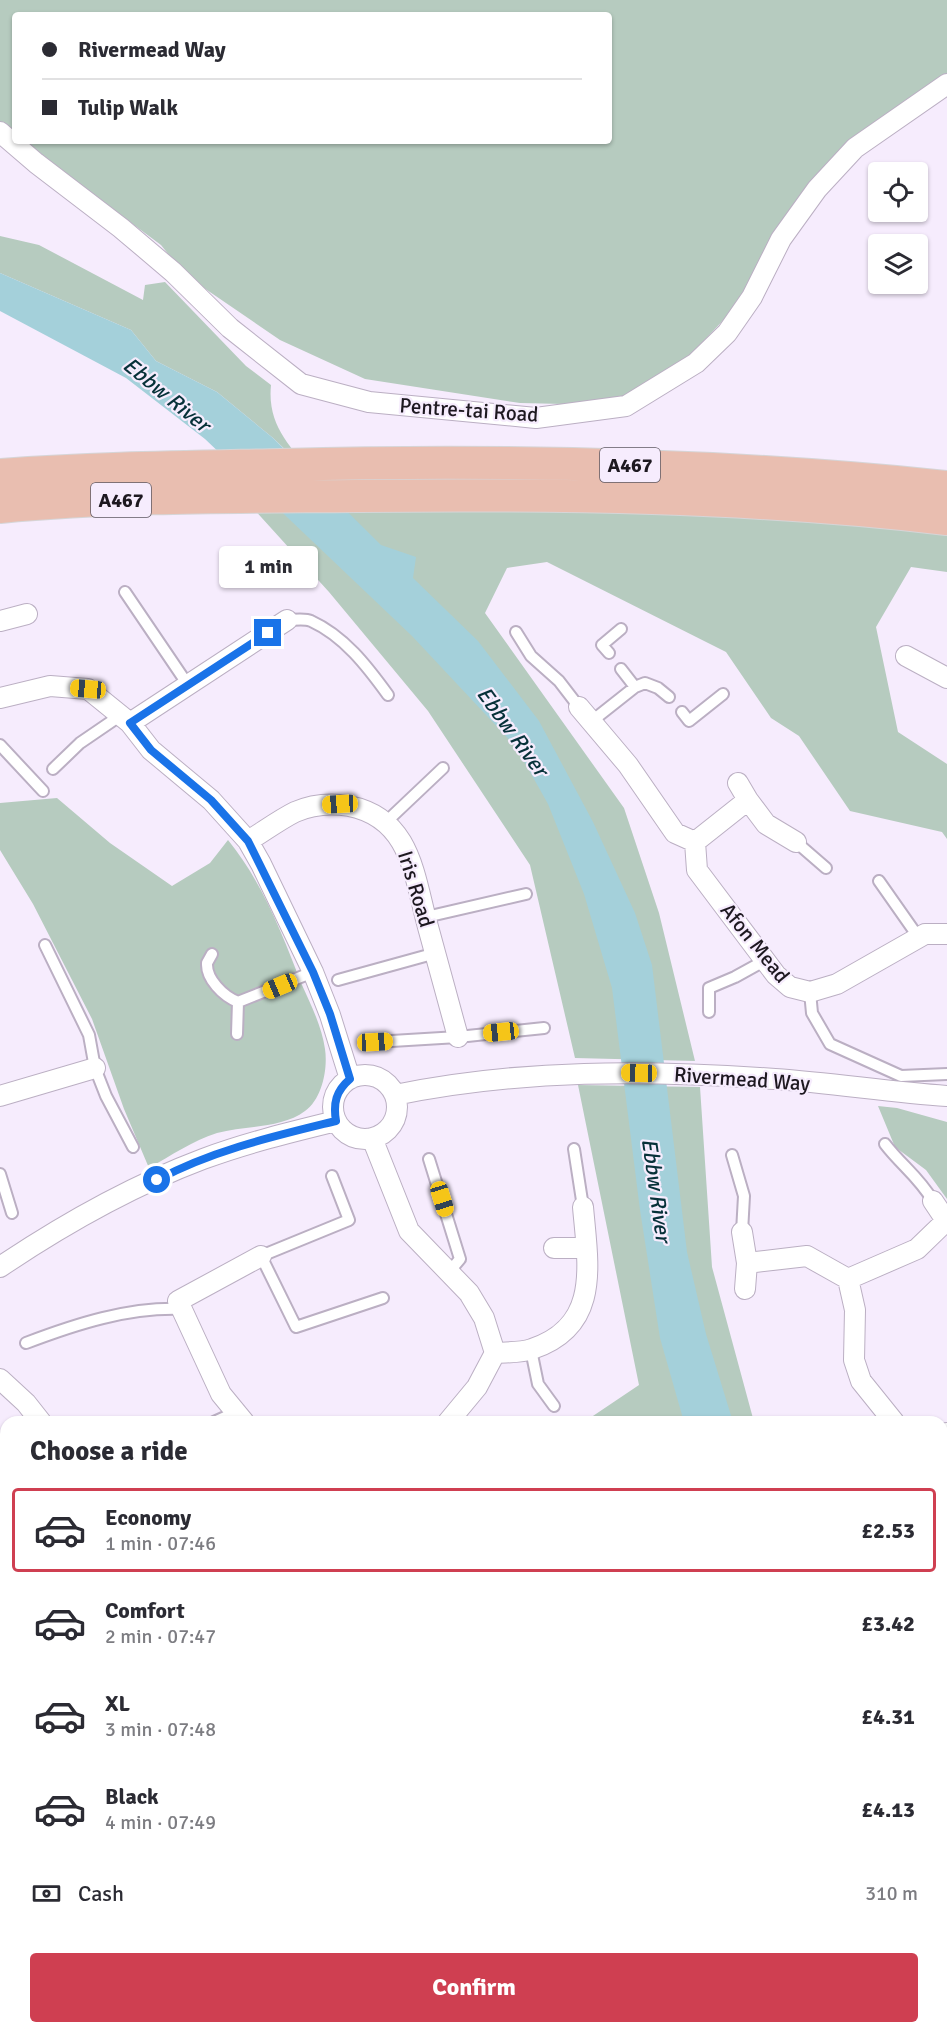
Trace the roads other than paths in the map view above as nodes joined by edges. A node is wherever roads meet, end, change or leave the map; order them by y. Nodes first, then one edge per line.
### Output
1 (947, 84) edge
2 (0, 132) edge
3 (12, 142) edge
4 (14, 144) edge
5 (0, 476) edge
6 (947, 487) edge
7 (0, 507) edge
8 (947, 519) edge
9 (125, 592) dead end
10 (27, 614) dead end
11 (288, 620) joint
12 (0, 621) edge
13 (621, 629) dead end
14 (516, 632) dead end
15 (609, 653) dead end
16 (906, 656) dead end
17 (621, 669) dead end
18 (947, 678) edge
19 (188, 685) junction
20 (634, 687) junction
21 (723, 694) dead end
22 (388, 695) dead end
23 (669, 697) dead end
24 (0, 698) edge
25 (682, 712) dead end
26 (586, 714) junction
27 (125, 719) junction
28 (0, 745) edge
29 (443, 768) dead end
30 (53, 770) dead end
31 (738, 783) dead end
32 (43, 791) dead end
33 (748, 800) junction
34 (386, 822) junction
35 (248, 841) junction
36 (695, 842) junction
37 (796, 843) joint
38 (826, 868) dead end
39 (879, 881) dead end
40 (526, 894) dead end
41 (426, 917) junction
42 (947, 934) edge
43 (919, 938) junction
44 (45, 945) dead end
45 (436, 953) junction
46 (212, 954) dead end
47 (766, 960) junction
48 (313, 972) junction
49 (338, 980) dead end
50 (810, 992) junction
51 (238, 1002) junction
52 (709, 1012) dead end
53 (544, 1028) dead end
54 (237, 1034) dead end
55 (458, 1037) junction
56 (375, 1042) dead end
57 (95, 1068) junction
58 (947, 1074) edge
59 (350, 1079) junction
60 (395, 1095) junction
61 (0, 1096) edge
62 (947, 1096) edge
63 (336, 1121) junction
64 (372, 1138) junction
65 (885, 1144) dead end
66 (133, 1147) dead end
67 (574, 1149) dead end
68 (732, 1155) dead end
69 (429, 1159) dead end
70 (0, 1174) edge
71 (332, 1176) dead end
72 (933, 1201) joint
73 (583, 1207) joint
74 (12, 1213) dead end
75 (946, 1222) edge
76 (742, 1232) joint
77 (554, 1248) dead end
78 (586, 1248) junction
79 (261, 1257) junction
80 (747, 1263) junction
81 (0, 1267) edge
82 (449, 1272) junction
83 (848, 1279) junction
84 (745, 1289) dead end
85 (383, 1298) dead end
86 (182, 1309) junction
87 (26, 1343) dead end
88 (531, 1350) junction
89 (495, 1353) junction
90 (0, 1379) edge
91 (554, 1406) dead end
92 (36, 1416) edge
93 (238, 1416) edge
94 (453, 1416) edge
95 (888, 1416) edge

1 - 4 street, Pentre-tai Road
2 - 3 street, Pentre-tai Road
5 - 6 main road, A467
7 - 8 main road, A467
9 - 19 lane
10 - 12 street
11 - 19 street
11 - 22 lane
13 - 15 lane
14 - 26 lane
16 - 18 street
17 - 20 lane
19 - 27 street
20 - 23 lane
20 - 26 lane
21 - 25 lane
24 - 27 street
26 - 36 street
27 - 30 lane
27 - 35 street
28 - 32 lane
29 - 34 lane
31 - 33 street
33 - 36 street
33 - 37 street
34 - 35 street, Iris Road
34 - 41 street, Iris Road
35 - 48 street
36 - 47 street, Afon Mead
37 - 38 lane
39 - 43 lane
40 - 41 lane
41 - 45 street, Iris Road
42 - 43 street, Afon Mead
43 - 50 street, Afon Mead
44 - 57 lane
45 - 49 lane
45 - 55 street, Iris Road
46 - 51 lane
47 - 50 street, Afon Mead
47 - 52 lane
48 - 51 lane
48 - 59 street
50 - 58 lane
51 - 54 lane
53 - 55 lane
55 - 56 lane
57 - 61 street
57 - 66 lane
59 - 60 street
59 - 63 street
60 - 62 street, Rivermead Way
60 - 64 street
63 - 64 street
63 - 81 street
64 - 82 street
65 - 72 lane
67 - 73 lane
68 - 76 lane
69 - 82 lane
70 - 74 lane
71 - 79 lane
72 - 75 street
73 - 78 street
75 - 83 street
76 - 80 street
77 - 78 street
78 - 88 street
79 - 85 lane
79 - 86 street
80 - 83 street
80 - 84 street
82 - 89 street
83 - 95 street
86 - 87 lane
86 - 93 street
88 - 89 street
88 - 91 lane
89 - 94 street
90 - 92 street

